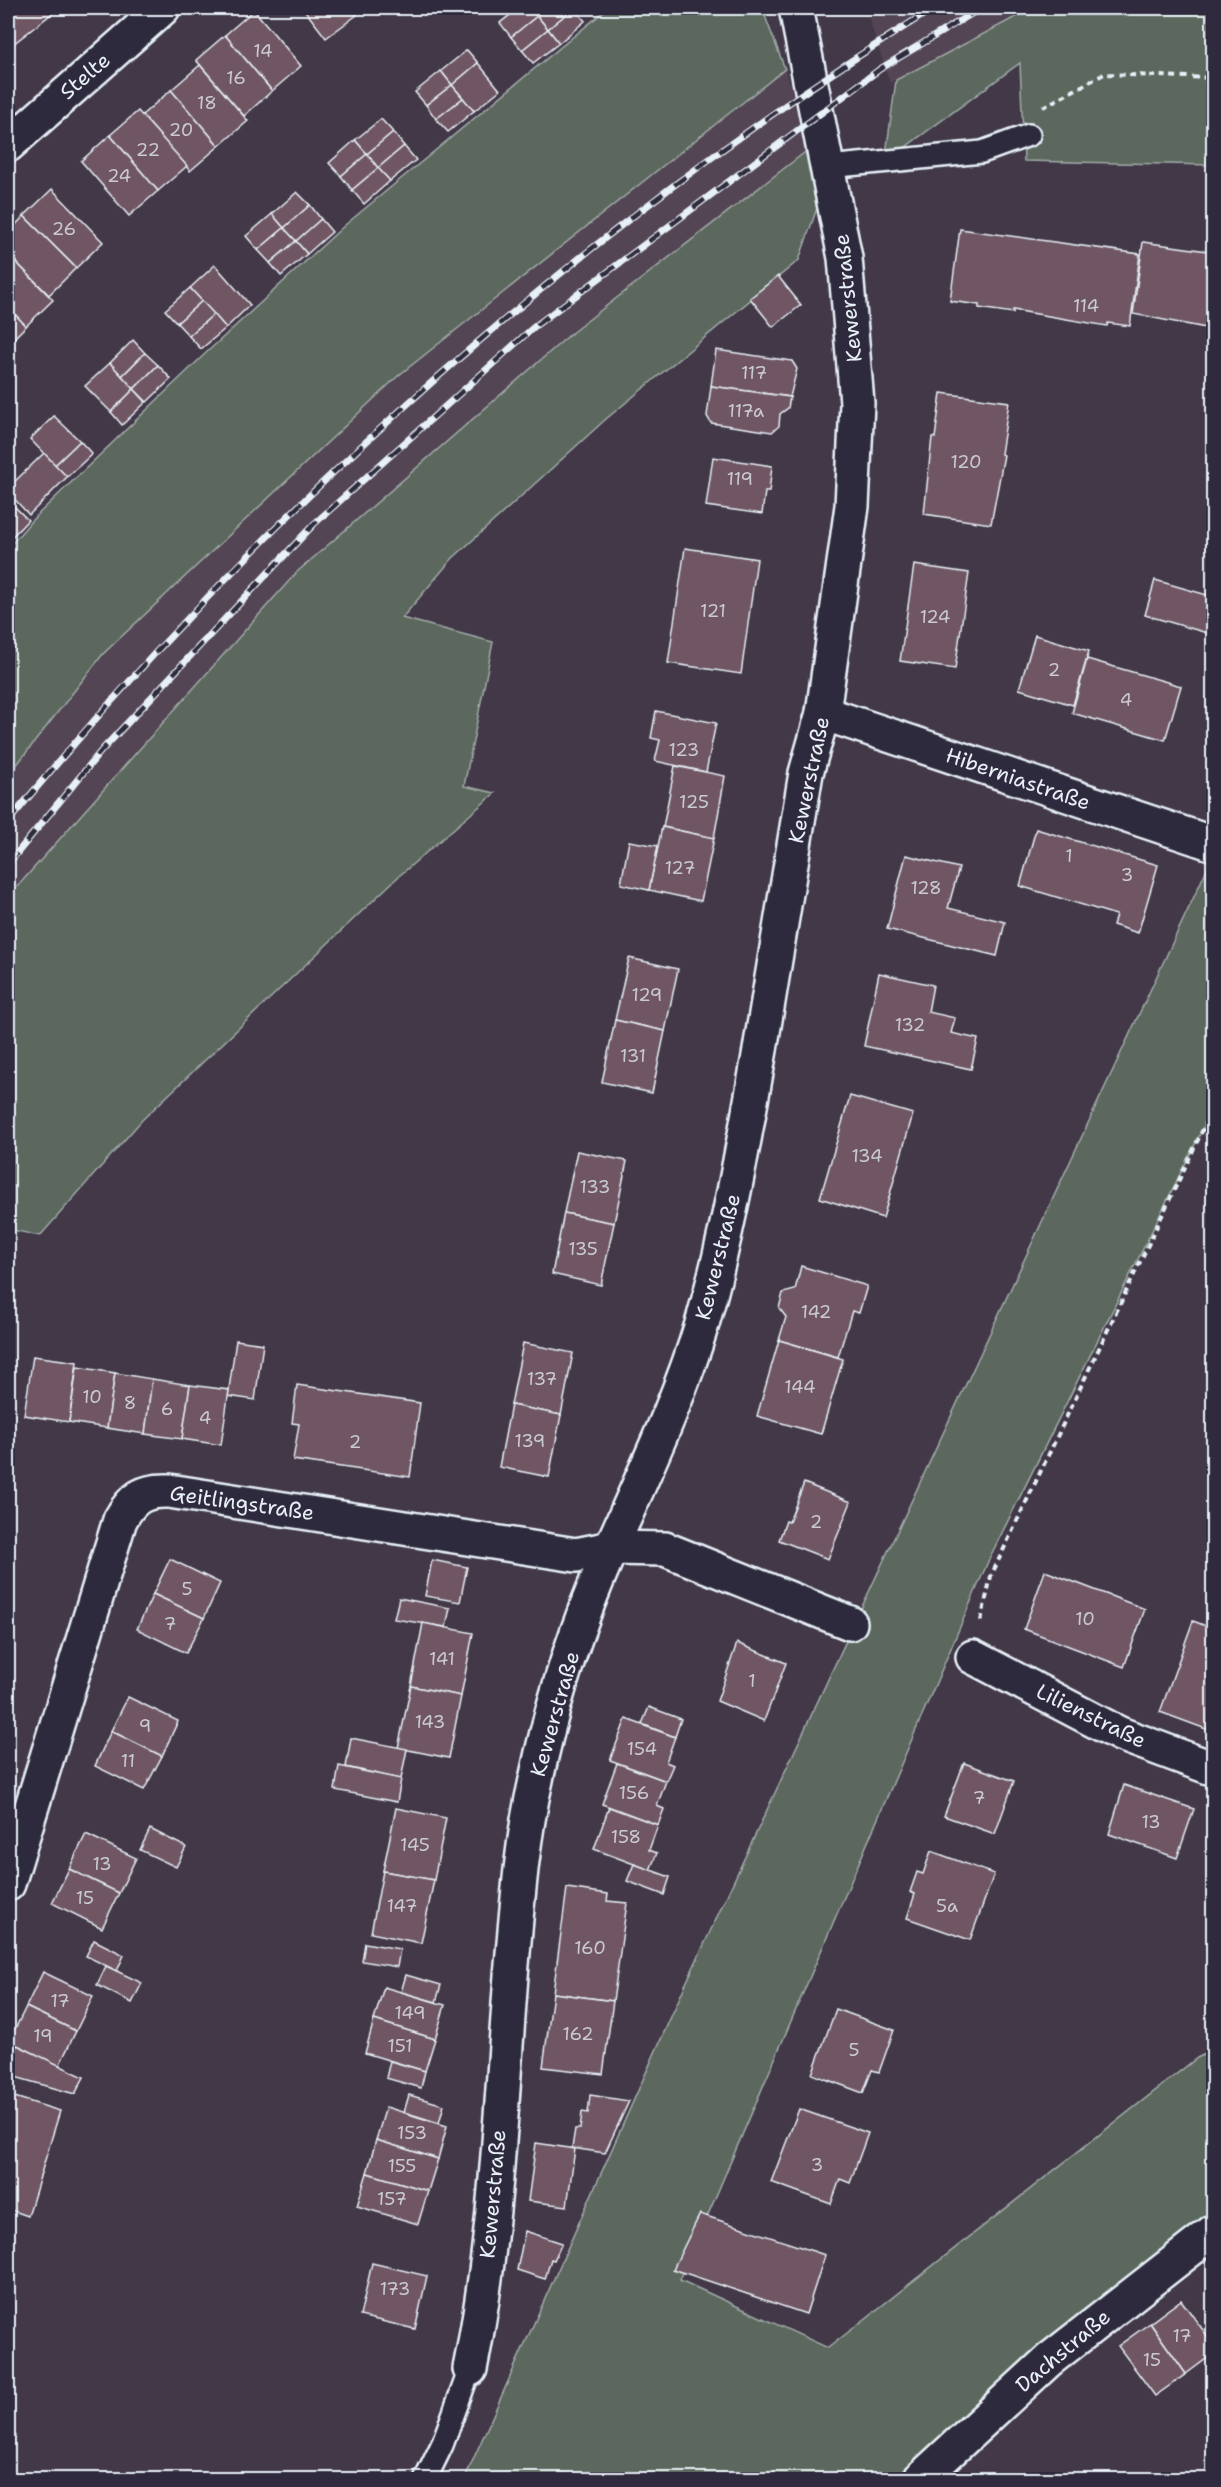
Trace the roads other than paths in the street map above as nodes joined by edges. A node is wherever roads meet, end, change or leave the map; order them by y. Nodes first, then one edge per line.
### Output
1 (163, 8) edge
2 (796, 8) edge
3 (1029, 135) road end
4 (8, 145) edge
5 (828, 167) junction
6 (824, 713) junction
7 (1214, 844) edge
8 (612, 1548) junction
9 (850, 1623) dead end
10 (973, 1657) road end
11 (1214, 1769) edge
12 (8, 1884) edge
13 (1214, 2231) edge
14 (470, 2369) joint
15 (425, 2480) edge
16 (919, 2480) edge

1 - 4 street, Stelte
2 - 5 street, Kewerstraße
3 - 5 lane
5 - 6 street, Kewerstraße
6 - 7 street, Hiberniastraße
6 - 8 street, Kewerstraße
8 - 9 street
8 - 12 street, Geitlingstraße
8 - 14 street, Kewerstraße
10 - 11 street, Lilienstraße
13 - 16 street, Dachstraße
14 - 15 lane, Kewerstraße

